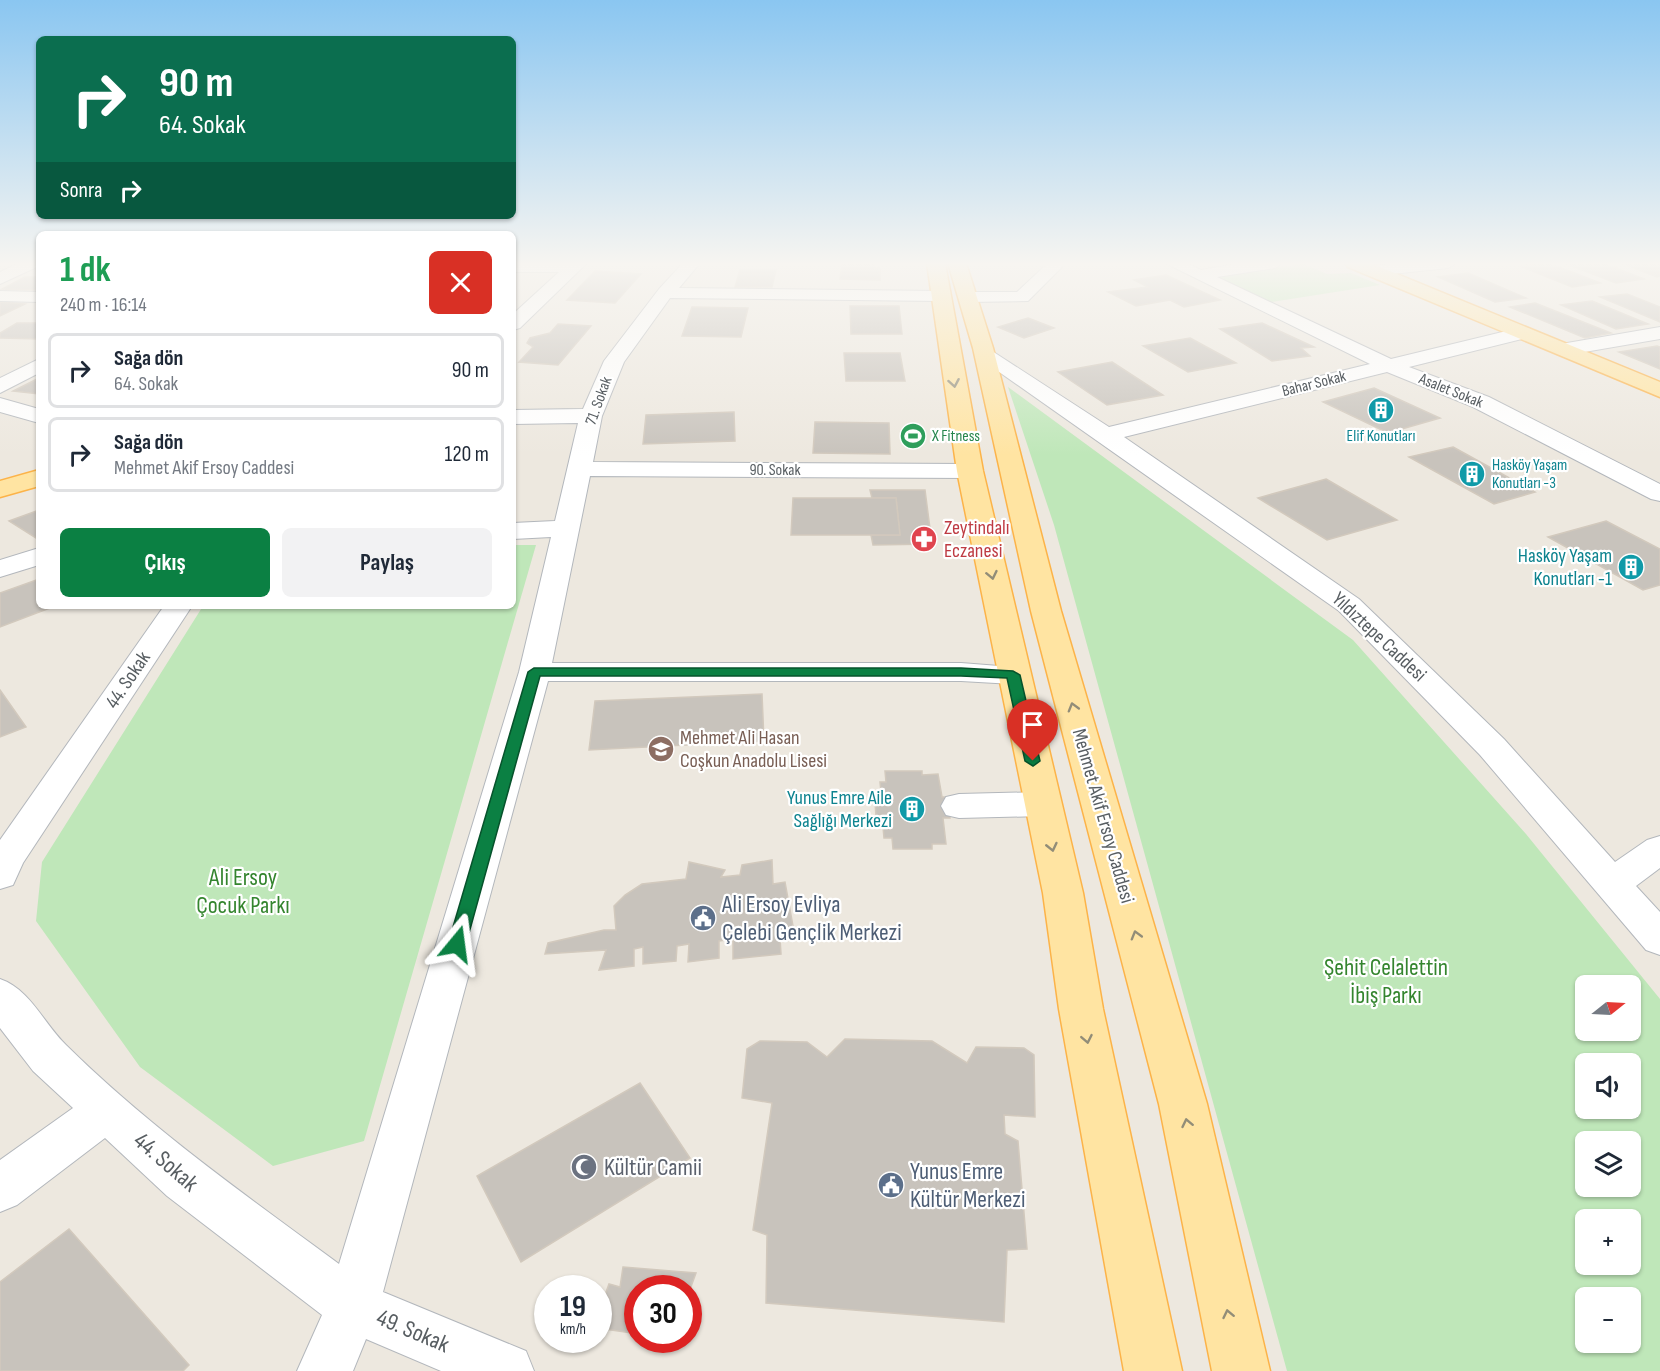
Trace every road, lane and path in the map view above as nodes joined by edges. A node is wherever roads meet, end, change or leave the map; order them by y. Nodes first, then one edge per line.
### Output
1 (640, 327) edge
2 (956, 327) edge
3 (972, 327) edge
4 (1308, 327) edge
5 (1508, 327) edge
6 (1523, 333) junction
7 (1660, 333) edge
8 (1567, 349) junction
9 (985, 355) junction
10 (1389, 366) junction
11 (36, 367) edge
12 (0, 387) edge
13 (1660, 390) edge
14 (0, 405) edge
15 (36, 415) edge
16 (591, 416) junction
17 (516, 417) edge
18 (1106, 435) junction
19 (580, 469) junction
20 (970, 471) junction
21 (36, 479) edge
22 (0, 489) edge
23 (1660, 494) edge
24 (566, 528) junction
25 (516, 531) edge
26 (36, 557) edge
27 (0, 569) edge
28 (176, 609) edge
29 (534, 672) junction
30 (1013, 675) junction
31 (1042, 804) junction
32 (959, 806) dead end
33 (1660, 849) edge
34 (0, 875) edge
35 (1612, 884) junction
36 (1660, 939) edge
37 (0, 996) edge
38 (106, 1110) junction
39 (0, 1189) edge
40 (353, 1306) junction
41 (325, 1371) edge
42 (506, 1371) edge
43 (1153, 1371) edge
44 (1241, 1371) edge

1 - 16 street, 71. Sokak
2 -> 20 main road
3 - 9 main road, Mehmet Akif Ersoy Caddesi
4 - 10 street, Asalet Sokak
5 - 6 main road
6 - 8 main road
6 - 10 street, Bahar Sokak
7 - 8 street
8 - 13 main road
9 - 18 street, Yıldıztepe Caddesi
44 -> 9 main road, Mehmet Akif Ersoy Caddesi
10 - 18 street, Bahar Sokak
10 - 23 street, Asalet Sokak
11 - 12 street
14 - 15 street
16 - 17 street
16 - 19 street, 71. Sokak
18 - 35 street, Yıldıztepe Caddesi
19 - 20 street, 90. Sokak
19 - 24 street, 71. Sokak
20 -> 30 main road
21 - 22 main road
24 - 25 street
24 - 29 street, 71. Sokak
26 - 27 street
28 - 34 street, 44. Sokak
29 - 30 street
29 - 40 street, 71. Sokak
30 - 31 main road
31 - 32 street
31 -> 43 main road
33 - 35 street
35 - 36 street, Yıldıztepe Caddesi
37 - 38 street, 44. Sokak
38 - 39 street
38 - 40 street, 44. Sokak
40 - 41 street, 71. Sokak
40 - 42 street, 49. Sokak

